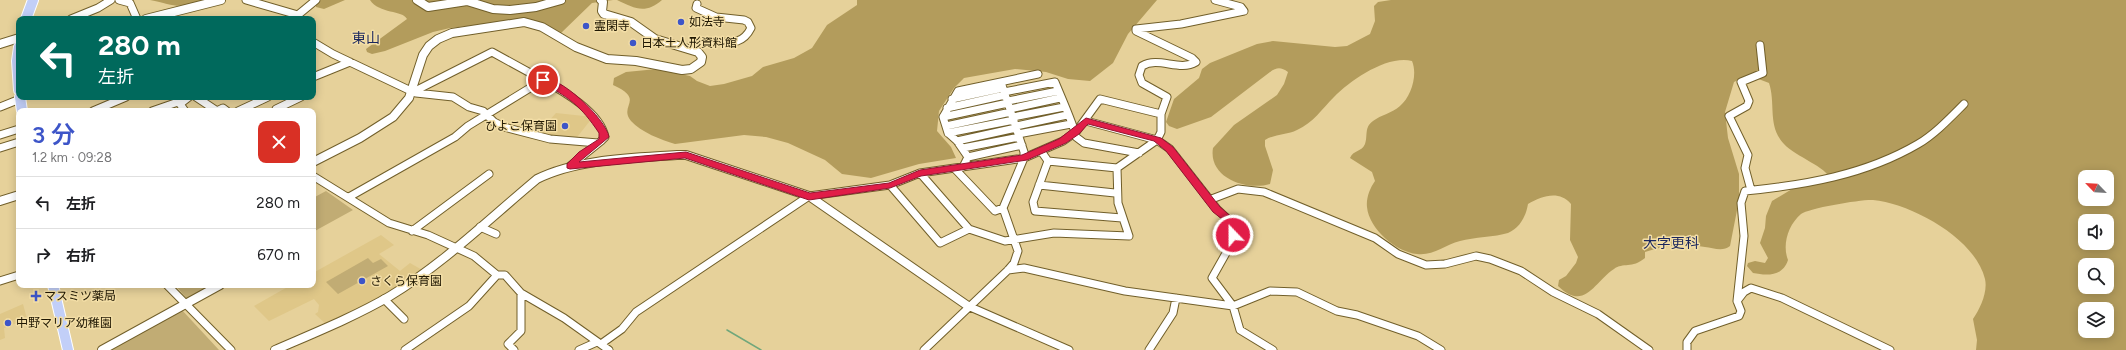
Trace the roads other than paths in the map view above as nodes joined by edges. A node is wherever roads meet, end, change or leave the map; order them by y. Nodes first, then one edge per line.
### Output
1 (33, 0) edge
2 (112, 0) edge
3 (119, 0) edge
4 (221, 0) edge
5 (246, 0) edge
6 (316, 0) edge
7 (417, 0) edge
8 (561, 0) edge
9 (601, 0) edge
10 (1215, 0) edge
11 (697, 4) dead end
12 (27, 16) edge
13 (78, 16) edge
14 (136, 16) edge
15 (158, 16) edge
16 (292, 16) edge
17 (296, 16) edge
18 (16, 39) edge
19 (0, 44) edge
20 (316, 44) edge
21 (1760, 45) dead end
22 (689, 49) junction
23 (350, 62) junction
24 (1038, 74) dead end
25 (316, 76) edge
26 (543, 80) junction
27 (412, 92) junction
28 (16, 93) edge
29 (1059, 94) junction
30 (119, 100) edge
31 (200, 100) edge
32 (262, 100) edge
33 (295, 100) edge
34 (177, 101) edge
35 (1964, 104) dead end
36 (1064, 106) junction
37 (0, 107) edge
38 (100, 108) edge
39 (160, 108) edge
40 (212, 108) edge
41 (244, 108) edge
42 (279, 108) edge
43 (947, 108) junction
44 (1010, 110) junction
45 (487, 114) junction
46 (1161, 114) junction
47 (1067, 115) junction
48 (943, 117) junction
49 (1086, 121) junction
50 (1071, 124) junction
51 (946, 126) junction
52 (16, 130) edge
53 (1076, 132) junction
54 (948, 133) junction
55 (0, 135) edge
56 (1157, 140) junction
57 (957, 141) junction
58 (16, 143) edge
59 (598, 143) junction
60 (1022, 145) junction
61 (0, 148) edge
62 (963, 148) junction
63 (1041, 151) junction
64 (1139, 153) junction
65 (968, 157) junction
66 (1024, 158) junction
67 (316, 160) edge
68 (1048, 161) junction
69 (570, 166) junction
70 (963, 167) junction
71 (1117, 168) junction
72 (955, 169) junction
73 (920, 173) junction
74 (489, 174) dead end
75 (316, 178) edge
76 (890, 185) junction
77 (1039, 185) junction
78 (1751, 190) junction
79 (1115, 193) junction
80 (16, 196) edge
81 (809, 196) junction
82 (349, 197) junction
83 (1209, 200) junction
84 (0, 201) edge
85 (1002, 208) junction
86 (1122, 218) junction
87 (480, 227) junction
88 (969, 229) junction
89 (412, 231) junction
90 (496, 234) dead end
91 (1014, 240) junction
92 (454, 248) junction
93 (1008, 270) junction
94 (497, 275) junction
95 (16, 276) edge
96 (0, 281) edge
97 (54, 288) edge
98 (170, 288) edge
99 (214, 288) edge
100 (521, 293) junction
101 (1176, 298) junction
102 (384, 299) junction
103 (1737, 301) junction
104 (185, 303) junction
105 (968, 306) junction
106 (1233, 306) junction
107 (404, 319) dead end
108 (599, 343) junction
109 (1437, 349) edge
110 (68, 350) edge
111 (102, 350) edge
112 (231, 350) edge
113 (275, 350) edge
114 (405, 350) edge
115 (514, 350) edge
116 (579, 350) edge
117 (610, 350) edge
118 (924, 350) edge
119 (1068, 350) edge
120 (1149, 350) edge
121 (1273, 350) edge
122 (1649, 350) edge
123 (1687, 350) edge
124 (1890, 350) edge

1 - 12 main road
2 - 13 street
3 - 14 street
4 - 15 street
5 - 16 street
6 - 17 street
7 - 8 street
9 - 22 street
10 - 46 street
11 - 22 street
18 - 19 street
20 - 23 street
21 - 78 street
22 - 27 street
23 - 25 street
23 - 27 street
24 - 44 street
26 - 27 street
26 - 45 street
26 - 59 street
27 - 45 street
27 - 67 street
28 - 37 street
29 - 36 street
29 - 44 street
29 - 44 street
30 - 38 street
31 - 40 street
32 - 41 street
33 - 42 street
34 - 39 street
35 - 78 street
36 - 44 street
36 - 47 street
43 - 44 street
43 - 44 street
43 - 48 street
44 - 47 street
44 - 48 street
44 - 50 street
44 - 51 street
44 - 54 street
44 - 57 street
44 - 60 street
44 - 62 street
45 - 59 street
45 - 82 street
46 - 49 street
46 - 56 street
47 - 50 street
48 - 51 street
49 - 53 street
49 - 56 street
50 - 53 street
51 - 54 street
52 - 55 street
53 - 63 street
53 - 64 street
54 - 57 street
56 - 64 street
56 - 83 street
57 - 62 street
58 - 61 street
59 - 69 street
60 - 65 street
60 - 66 street
62 - 65 street
63 - 66 street
63 - 68 street
64 - 71 street
65 - 70 street
66 - 70 street
66 - 85 street
68 - 71 street
68 - 77 street
69 - 81 street
69 - 87 street
70 - 72 street
71 - 79 street
72 - 73 street
72 - 85 street
73 - 76 street
73 - 88 street
74 - 89 street
75 - 82 street
76 - 81 street
76 - 88 street
77 - 79 street
77 - 86 street
78 - 103 street
79 - 86 street
80 - 84 street
81 - 105 street
81 - 108 street
82 - 89 street
83 - 106 street
83 - 122 street
85 - 91 street
86 - 91 street
87 - 90 street
87 - 92 street
88 - 91 street
89 - 92 street
91 - 93 street
92 - 94 street
92 - 102 street
93 - 101 street
93 - 105 street
94 - 100 street
94 - 114 street
95 - 96 street
97 - 110 main road
98 - 104 street
99 - 104 street
100 - 108 street
100 - 115 street
101 - 106 street
101 - 120 street
102 - 107 street
102 - 113 street
103 - 123 street
103 - 124 street
104 - 111 street
104 - 112 street
105 - 118 street
105 - 119 street
106 - 109 street
106 - 121 street
108 - 116 street
108 - 117 street

